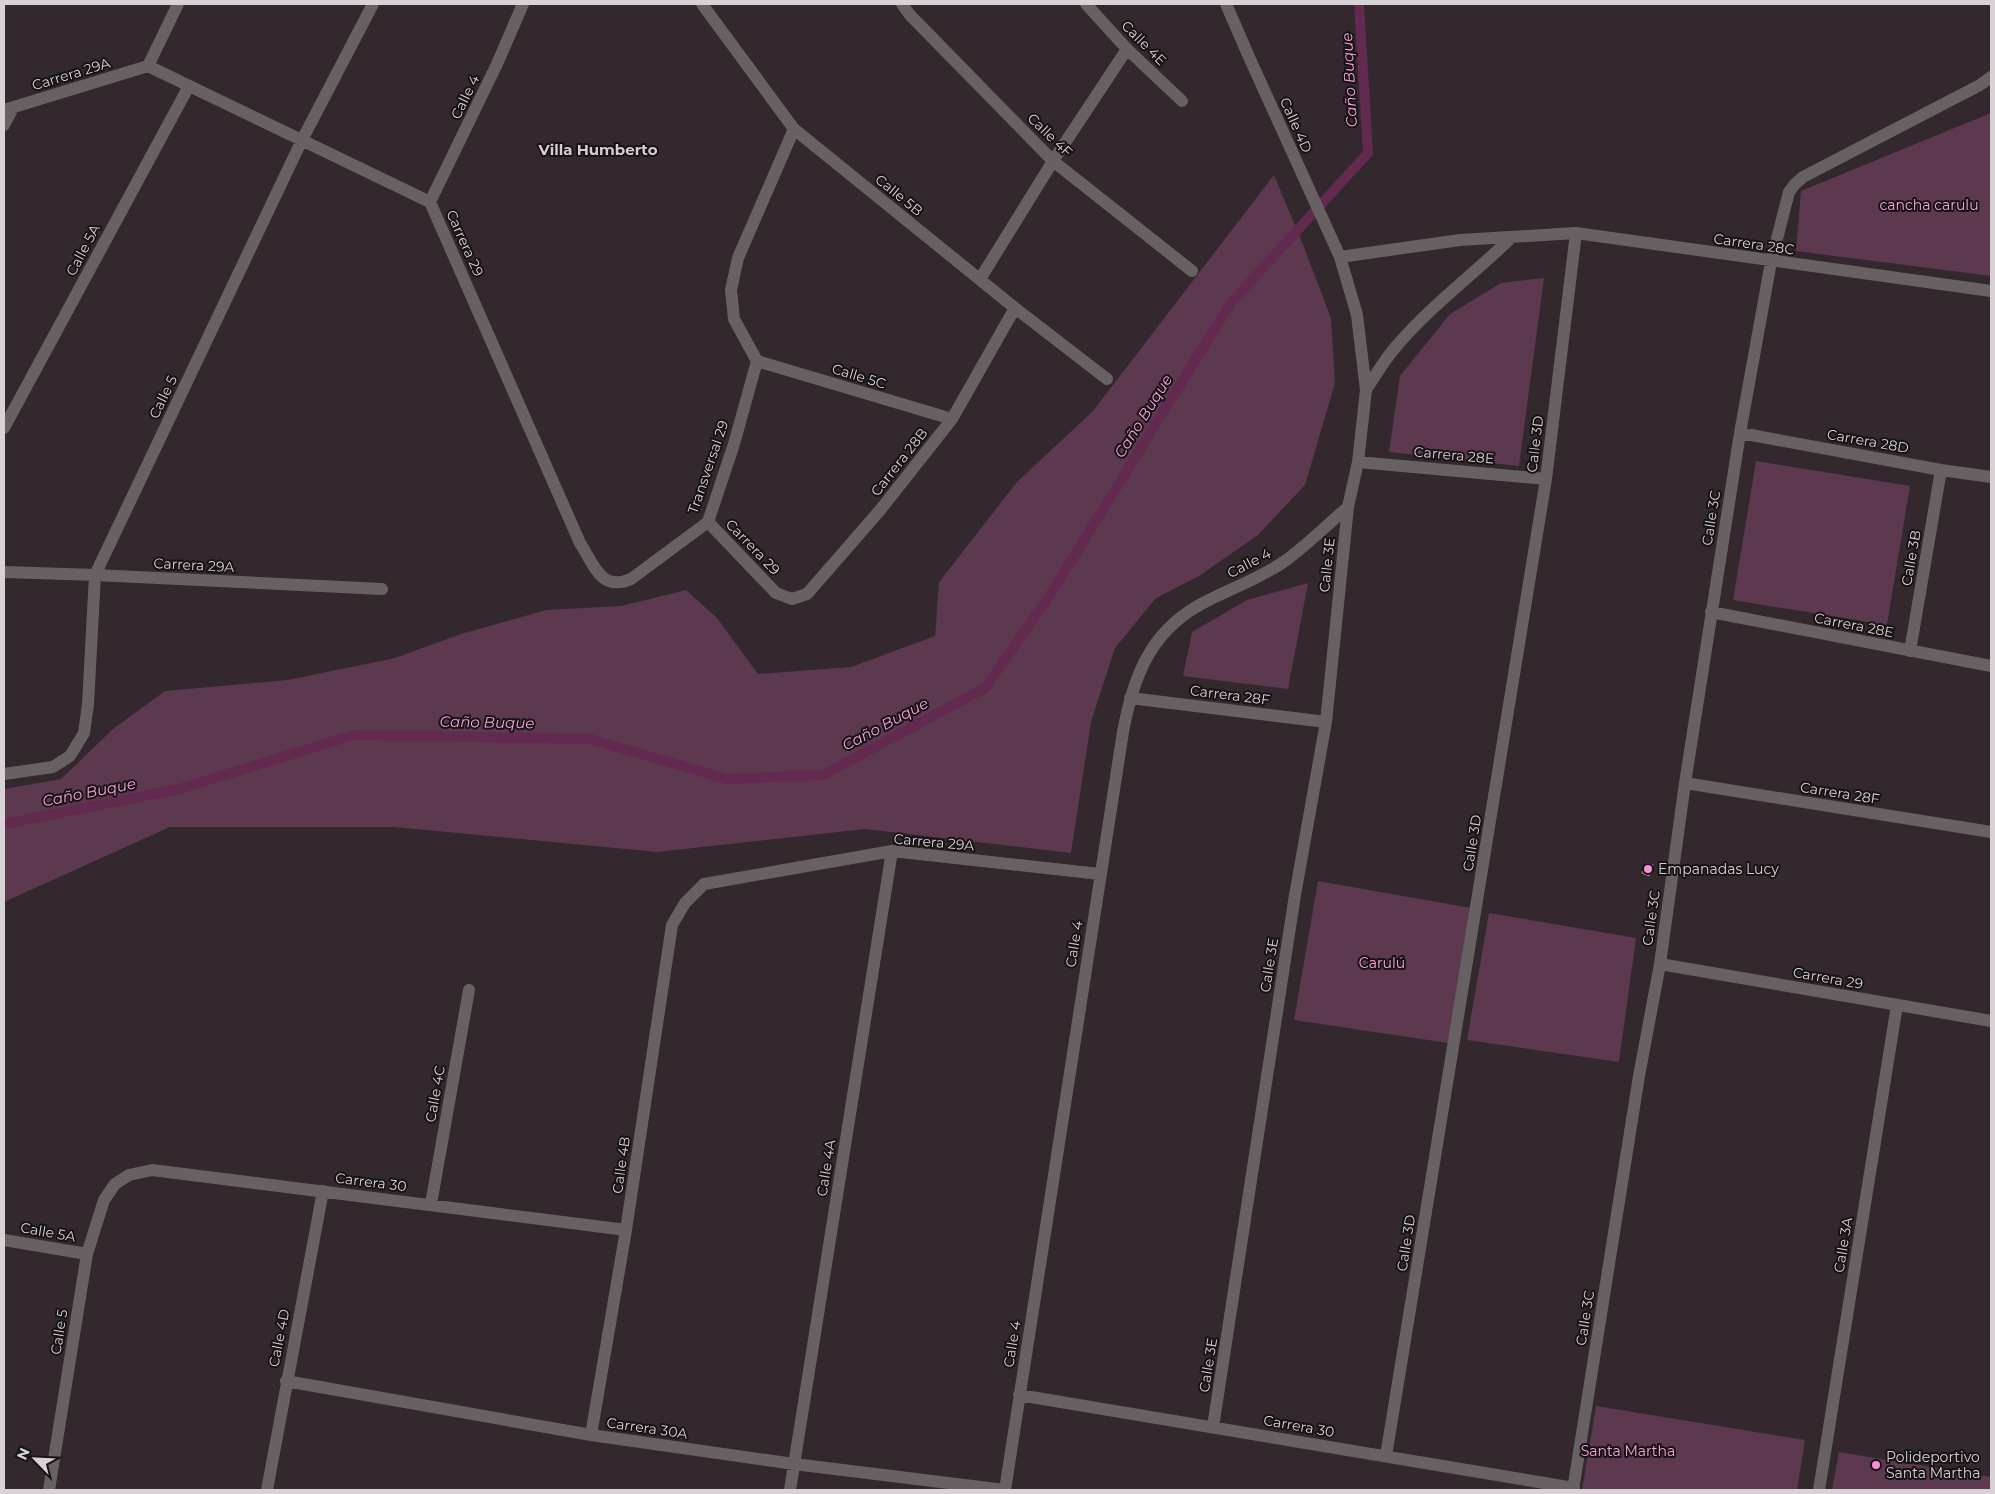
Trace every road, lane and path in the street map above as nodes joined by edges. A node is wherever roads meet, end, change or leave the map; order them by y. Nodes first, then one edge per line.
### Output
1 (178, 4) edge
2 (372, 4) edge
3 (523, 4) edge
4 (702, 4) edge
5 (902, 4) edge
6 (1086, 4) edge
7 (1226, 4) edge
8 (1128, 49) junction
9 (148, 66) junction
10 (1991, 77) edge
11 (188, 86) junction
12 (1182, 101) dead end
13 (8, 109) edge
14 (4, 125) edge
15 (794, 129) junction
16 (302, 140) junction
17 (1053, 161) junction
18 (430, 202) junction
19 (1576, 233) junction
20 (1512, 237) junction
21 (1340, 257) junction
22 (1771, 262) junction
23 (1192, 272) dead end
24 (980, 279) junction
25 (1991, 292) edge
26 (1015, 308) junction
27 (757, 361) junction
28 (1107, 379) dead end
29 (1366, 390) junction
30 (952, 419) junction
31 (4, 428) edge
32 (1740, 433) junction
33 (1358, 462) junction
34 (1941, 470) junction
35 (1991, 477) edge
36 (1546, 479) junction
37 (1348, 507) junction
38 (708, 522) junction
39 (4, 572) edge
40 (95, 575) junction
41 (603, 580) joint
42 (382, 589) dead end
43 (776, 593) joint
44 (1711, 612) junction
45 (1910, 651) junction
46 (1991, 666) edge
47 (1130, 698) junction
48 (1326, 722) junction
49 (4, 774) edge
50 (1684, 783) junction
51 (1991, 832) edge
52 (892, 851) junction
53 (1100, 874) junction
54 (685, 903) joint
55 (1660, 964) junction
56 (469, 990) dead end
57 (1897, 1005) junction
58 (1991, 1021) edge
59 (115, 1184) joint
60 (323, 1191) junction
61 (431, 1204) junction
62 (626, 1230) junction
63 (4, 1240) edge
64 (87, 1254) junction
65 (286, 1381) junction
66 (1019, 1395) junction
67 (1213, 1427) junction
68 (591, 1435) junction
69 (1386, 1456) junction
70 (794, 1464) junction
71 (1574, 1489) edge
72 (49, 1490) edge
73 (267, 1490) edge
74 (790, 1490) edge
75 (1005, 1490) edge
76 (1819, 1490) edge

1 - 9 street
2 - 16 street, Calle 5
3 - 18 street, Calle 4
4 - 15 street, Calle 5B
5 - 17 street, Calle 4F
6 - 8 street, Calle 4E
7 - 21 street, Calle 4D
8 - 12 street, Calle 4E
8 - 17 street
9 - 11 street, Carrera 29
9 - 13 street, Carrera 29A
10 - 22 street, Calle 3C
11 - 16 street, Carrera 29
11 - 31 street, Calle 5A
13 - 14 street
15 - 24 street, Calle 5B
15 - 27 street
16 - 18 street, Carrera 29
16 - 40 street, Calle 5
17 - 23 street, Calle 4F
17 - 24 street
18 - 41 street, Carrera 29
19 - 20 street, Carrera 28C
19 - 22 street, Carrera 28C
19 - 36 street, Calle 3D
20 - 21 street, Carrera 28C
20 - 29 street
21 - 29 street
22 - 25 street, Carrera 28C
22 - 32 street, Calle 3C
24 - 26 street, Calle 5B
26 - 28 street, Calle 5B
26 - 30 street, Carrera 28B
27 - 30 street, Calle 5C
27 - 38 street, Transversal 29
29 - 33 street
30 - 43 street, Carrera 28B
32 - 34 street, Carrera 28D
32 - 44 street, Calle 3C
33 - 36 street, Carrera 28E
33 - 37 street
34 - 35 street, Carrera 28D
34 - 45 street, Calle 3B
36 - 69 street, Calle 3D
37 - 47 street, Calle 4
37 - 48 street, Calle 3E
38 - 41 street, Transversal 29
38 - 43 street, Carrera 29
39 - 40 street, Carrera 29A
40 - 42 street, Carrera 29A
40 - 49 street, Calle 5
44 - 45 street, Carrera 28E
44 - 50 street, Calle 3C
45 - 46 street, Carrera 28E
47 - 48 street, Carrera 28F
47 - 53 street, Calle 4
48 - 67 street, Calle 3E
50 - 51 street, Carrera 28F
50 - 55 street, Calle 3C
52 - 53 street, Carrera 29A
52 - 54 street, Carrera 29A
52 - 70 street, Calle 4A
53 - 66 street, Calle 4
54 - 62 street, Calle 4B
55 - 57 street, Carrera 29
55 - 71 street, Calle 3C
56 - 61 street, Calle 4C
57 - 58 street, Carrera 29
57 - 76 street, Calle 3A
59 - 60 street, Carrera 30
59 - 64 street, Calle 5
60 - 61 street, Carrera 30
60 - 65 street, Calle 4D
61 - 62 street, Carrera 30
62 - 68 street, Calle 4B
63 - 64 street, Calle 5A
64 - 72 street, Calle 5
65 - 68 street, Carrera 30A
65 - 73 street, Calle 4D
66 - 67 street, Carrera 30
66 - 75 street, Calle 4
67 - 69 street, Carrera 30
68 - 70 street, Carrera 30A
69 - 71 street, Carrera 30
70 - 74 street, Calle 4A
70 - 75 street, Carrera 30A

